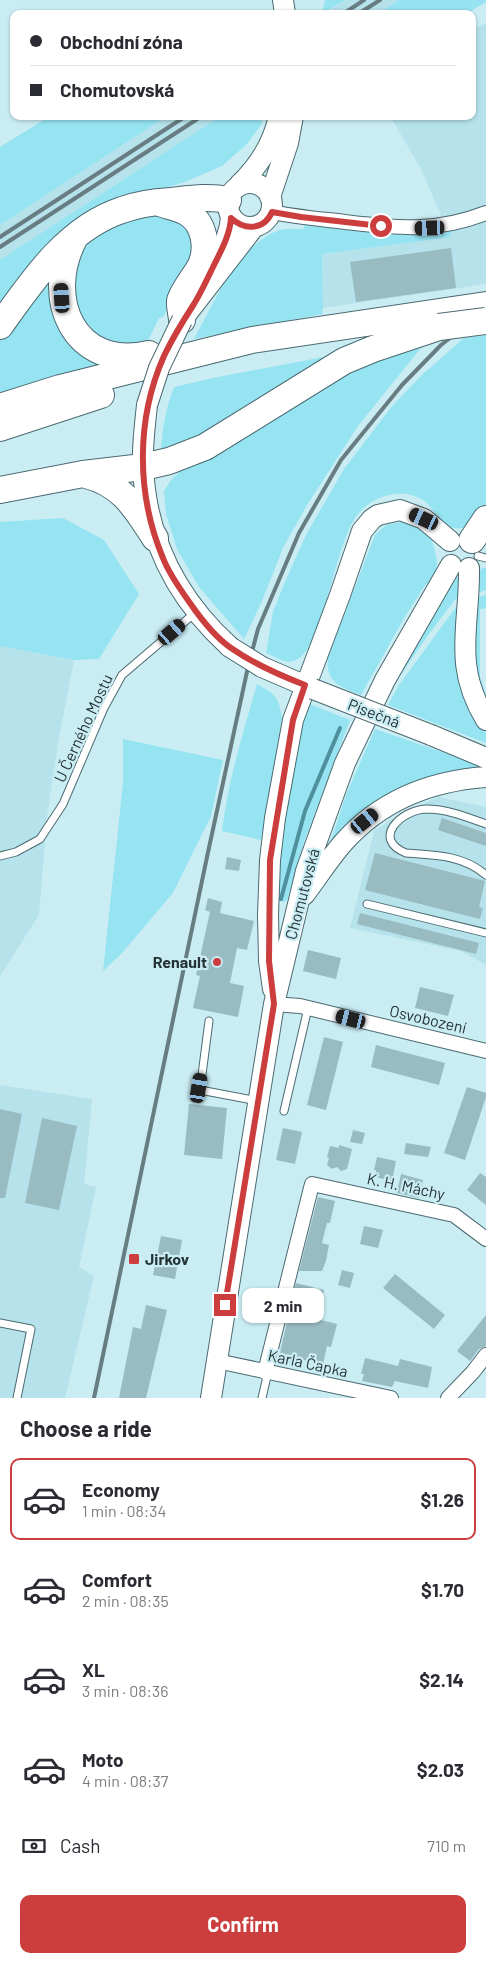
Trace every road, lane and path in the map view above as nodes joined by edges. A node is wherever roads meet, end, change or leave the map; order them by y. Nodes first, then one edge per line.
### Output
1 (278, 120) edge
2 (292, 120) edge
3 (233, 201) junction
4 (156, 202) junction
5 (271, 204) junction
6 (486, 214) edge
7 (254, 227) junction
8 (75, 237) junction
9 (486, 306) edge
10 (188, 312) junction
11 (441, 319) junction
12 (486, 321) edge
13 (0, 326) edge
14 (252, 340) junction
15 (0, 407) edge
16 (0, 428) edge
17 (143, 467) junction
18 (83, 474) junction
19 (0, 490) edge
20 (156, 538) junction
21 (470, 550) edge
22 (196, 612) junction
23 (309, 687) junction
24 (486, 720) edge
25 (486, 758) edge
26 (486, 777) edge
27 (486, 824) edge
28 (0, 856) edge
29 (486, 875) edge
30 (367, 904) dead end
31 (297, 905) junction
32 (486, 933) edge
33 (274, 1004) junction
34 (304, 1007) junction
35 (209, 1021) dead end
36 (486, 1051) edge
37 (258, 1102) junction
38 (284, 1111) dead end
39 (486, 1240) edge
40 (0, 1323) edge
41 (486, 1355) edge
42 (217, 1361) junction
43 (266, 1372) junction
44 (17, 1398) edge
45 (211, 1398) edge
46 (262, 1398) edge
47 (391, 1398) edge
48 (448, 1398) edge

1 - 3 street
2 - 5 street
3 - 4 highway
3 - 5 street
3 - 7 street
3 - 10 street
4 - 8 highway
4 - 10 highway
5 - 6 street
5 - 7 street
7 - 10 street
8 - 13 highway
8 - 14 highway
9 - 11 highway
10 - 17 street, Písečná, bridge
11 - 12 highway, bridge
11 - 14 highway
11 - 16 highway
11 - 17 highway
14 - 15 highway
17 - 18 highway
17 - 20 street, Písečná
18 - 19 highway
18 - 20 highway
20 - 22 street, Písečná
21 - 23 street
21 - 24 street
21 - 31 street, Chomutovská
22 - 23 street, Písečná, bridge
22 - 28 lane, U Černého Mostu
23 - 25 street, Písečná, bridge
23 - 33 street
26 - 31 street
27 - 29 lane
30 - 32 lane
31 - 33 street, Chomutovská
33 - 34 street, Osvobození
33 - 37 street, Chomutovská
34 - 36 street, Osvobození
34 - 38 lane
35 - 37 lane
37 - 42 street, Chomutovská
39 - 43 street, K. H. Máchy
40 - 44 lane
41 - 48 street
42 - 43 street, Karla Čapka
42 - 45 street, Chomutovská
43 - 46 lane
43 - 47 street, Karla Čapka

